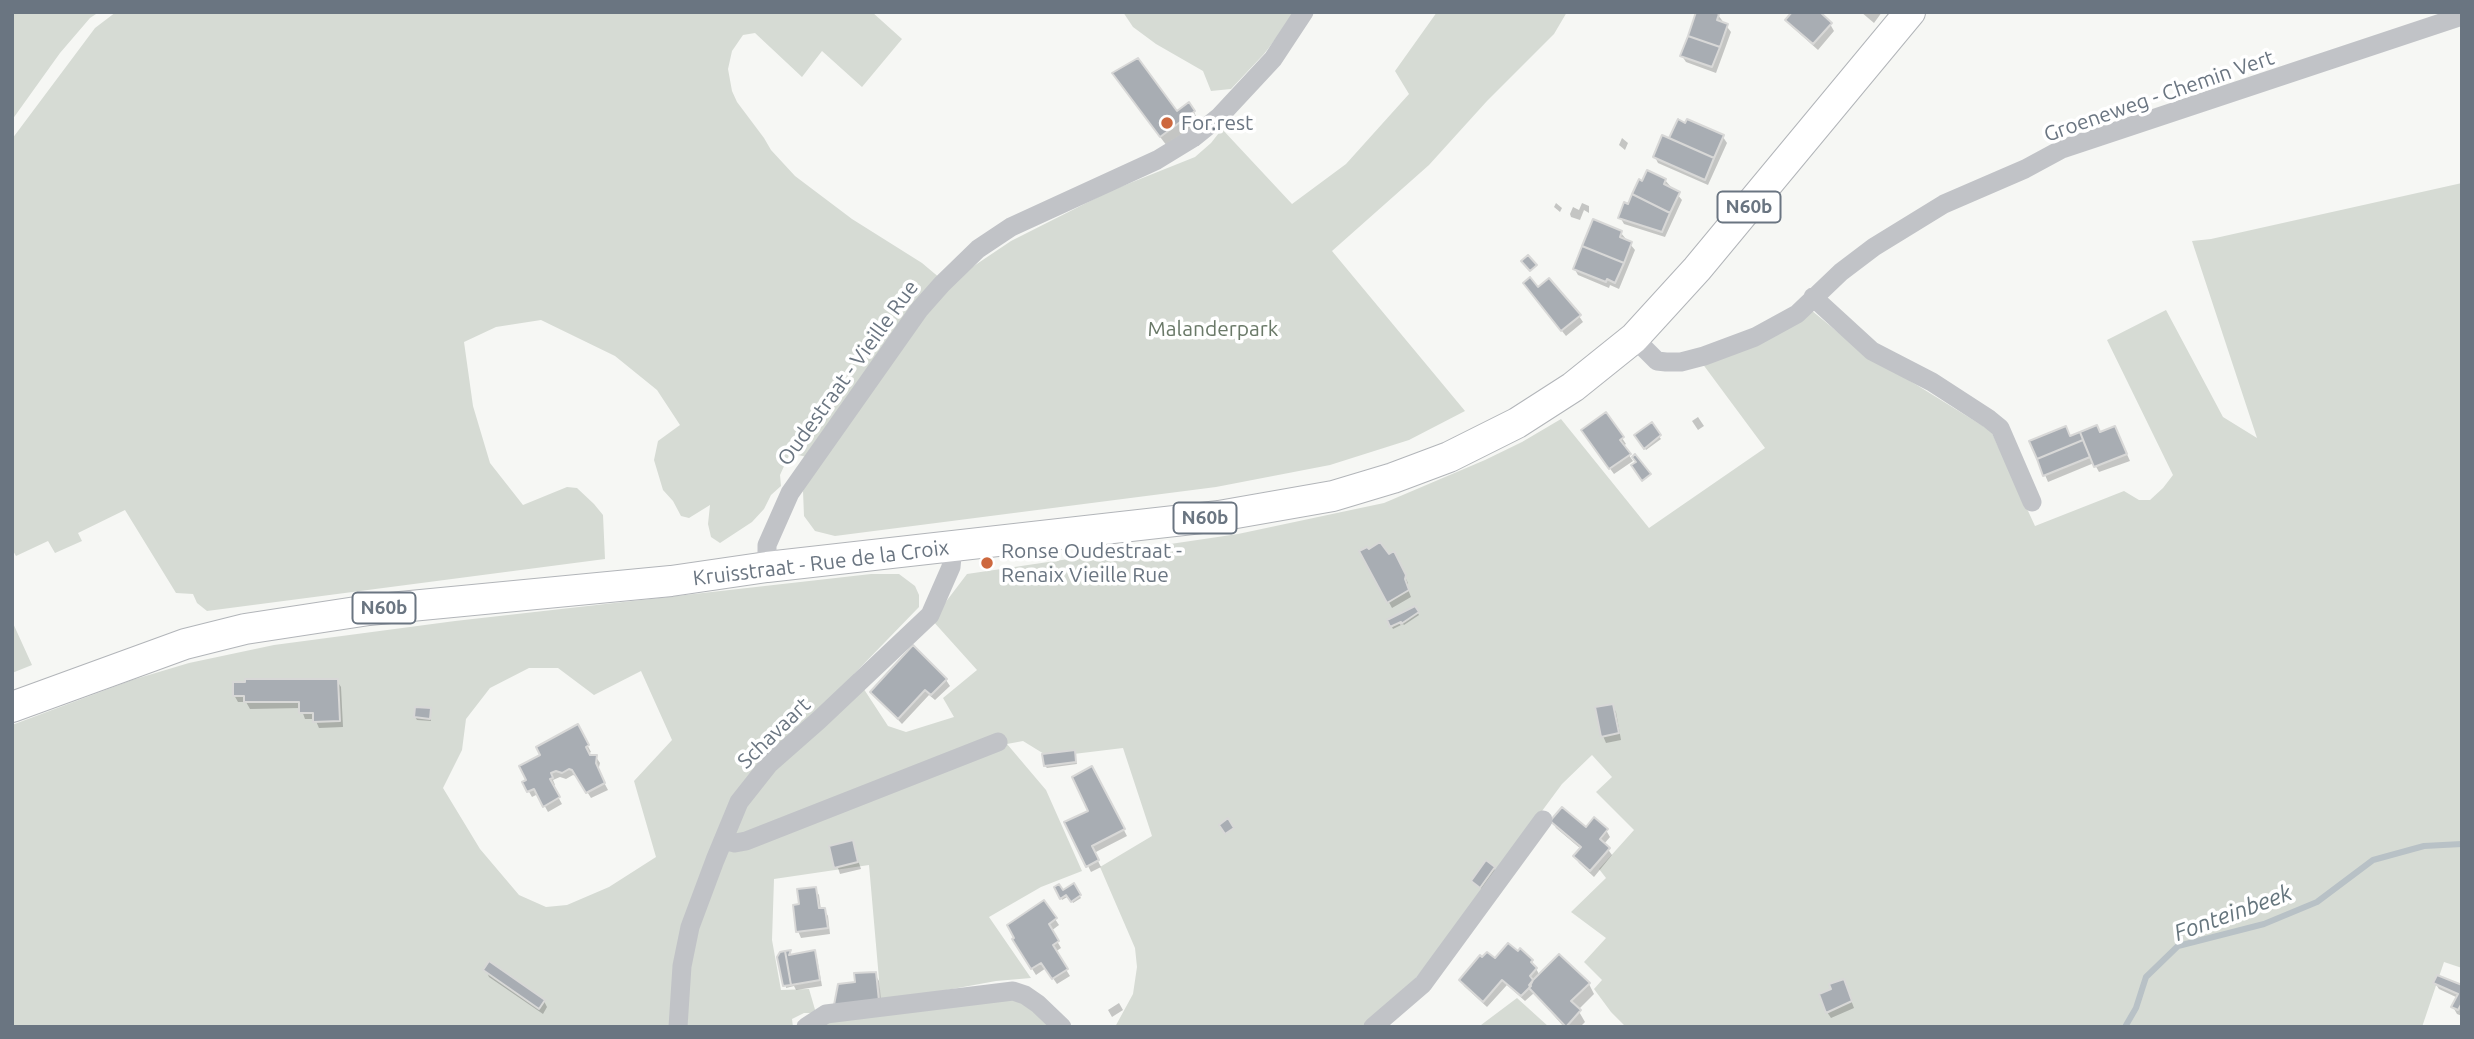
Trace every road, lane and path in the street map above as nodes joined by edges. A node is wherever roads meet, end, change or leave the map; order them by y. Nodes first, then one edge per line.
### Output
1 (1304, 12) edge
2 (1910, 12) edge
3 (2462, 16) edge
4 (1813, 297) junction
5 (1634, 338) junction
6 (2032, 502) dead end
7 (953, 547) junction
8 (767, 567) junction
9 (12, 707) edge
10 (998, 743) dead end
11 (1544, 820) dead end
12 (724, 840) junction
13 (678, 1027) edge
14 (806, 1027) edge
15 (1062, 1027) edge
16 (1373, 1027) edge

1 - 8 street, Oudestraat - Vieille Rue
2 - 5 main road, Kruisstraat - Rue de la Croix / N60b
3 - 4 street, Groeneweg - Chemin Vert
4 - 5 street, Groeneweg - Chemin Vert
4 - 6 street
5 - 7 main road, Kruisstraat - Rue de la Croix / N60b
7 - 8 main road, Kruisstraat - Rue de la Croix / N60b
7 - 12 street, Schavaart
8 - 9 main road, Kruisstraat - Rue de la Croix / N60b
10 - 12 street
11 - 16 street
12 - 13 street, Schavaart
14 - 15 street

